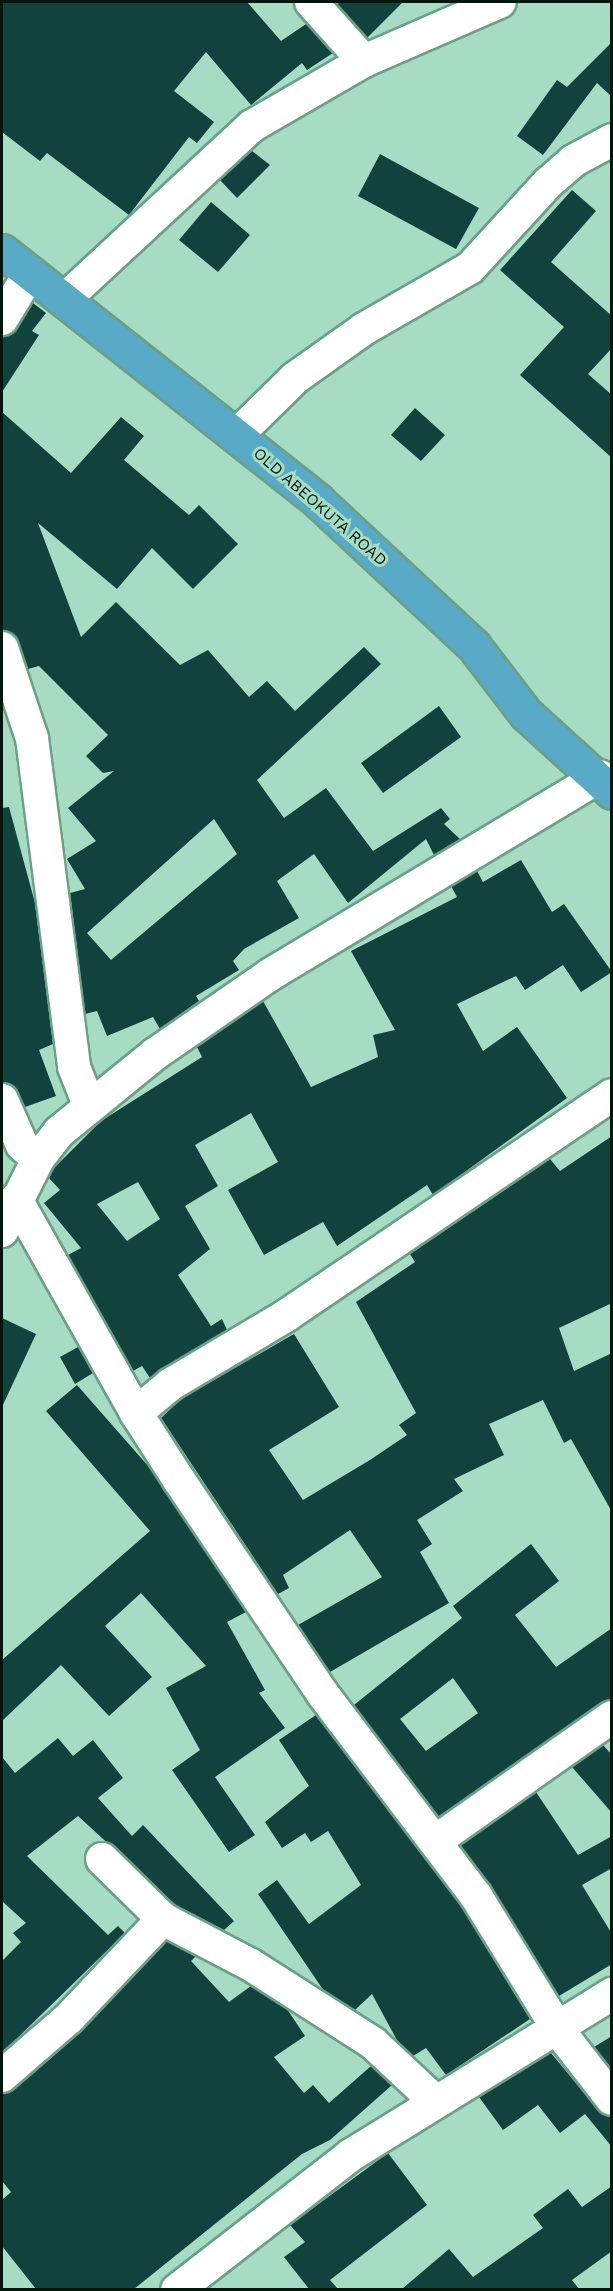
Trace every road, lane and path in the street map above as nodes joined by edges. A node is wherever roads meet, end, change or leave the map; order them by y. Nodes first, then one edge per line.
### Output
1 (311, 2) edge
2 (500, 2) edge
3 (364, 61) junction
4 (612, 140) edge
5 (2, 251) edge
6 (30, 273) junction
7 (65, 299) junction
8 (2, 319) edge
9 (237, 435) junction
10 (2, 648) edge
11 (606, 784) edge
12 (612, 1095) edge
13 (2, 1100) edge
14 (89, 1105) junction
15 (21, 1153) edge
16 (16, 1199) junction
17 (2, 1231) edge
18 (136, 1413) junction
19 (612, 1717) edge
20 (437, 1840) junction
21 (102, 1859) dead end
22 (163, 1919) junction
23 (612, 1994) edge
24 (559, 2031) junction
25 (2, 2076) edge
26 (612, 2099) edge
27 (436, 2102) junction
28 (177, 2289) edge

1 - 3 street
2 - 3 street
3 - 7 street
4 - 9 street
5 - 6 highway, OLD ABEOKUTA ROAD
6 - 7 highway, OLD ABEOKUTA ROAD
6 - 8 street
7 - 9 highway, OLD ABEOKUTA ROAD
9 - 11 highway, OLD ABEOKUTA ROAD
10 - 14 street
11 - 14 street
12 - 18 street
13 - 15 street
14 - 15 street
15 - 16 street
16 - 17 street
16 - 18 street
18 - 20 street
19 - 20 street
20 - 24 street
21 - 22 street
22 - 25 street
22 - 27 street
23 - 24 street
24 - 26 street
24 - 27 street
27 - 28 street

